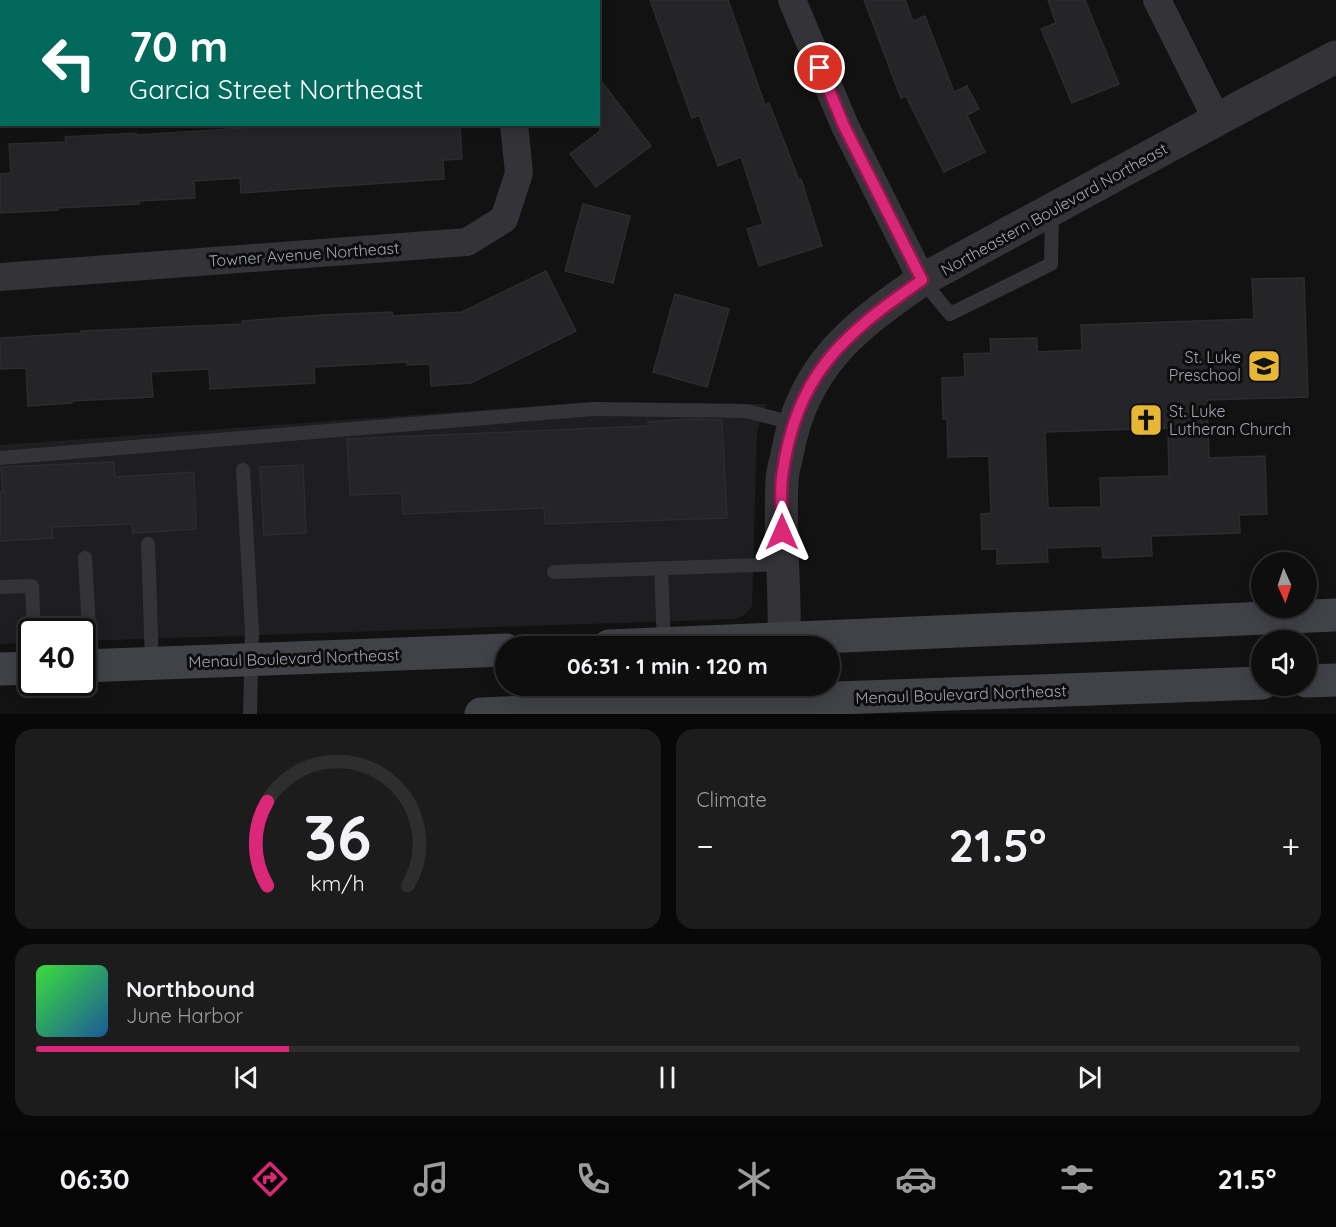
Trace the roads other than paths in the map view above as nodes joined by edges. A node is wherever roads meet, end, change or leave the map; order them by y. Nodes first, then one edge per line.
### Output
1 (792, 0) edge
2 (1157, 0) edge
3 (1336, 57) edge
4 (1217, 120) junction
5 (514, 126) edge
6 (1052, 211) junction
7 (0, 277) edge
8 (922, 280) junction
9 (793, 423) junction
10 (0, 458) edge
11 (243, 470) dead end
12 (148, 544) dead end
13 (85, 558) dead end
14 (782, 564) junction
15 (661, 568) junction
16 (554, 572) dead end
17 (0, 587) edge
18 (1336, 615) edge
19 (33, 618) edge
20 (86, 618) edge
21 (664, 636) edge
22 (784, 636) edge
23 (840, 640) edge
24 (495, 650) edge
25 (252, 660) junction
26 (152, 663) junction
27 (96, 666) edge
28 (18, 668) edge
29 (0, 669) edge
30 (1336, 680) edge
31 (1317, 681) edge
32 (1251, 683) edge
33 (840, 692) edge
34 (738, 696) edge
35 (250, 714) edge
36 (482, 714) edge

1 - 8 street
2 - 4 street
3 - 4 street, Northeastern Boulevard Northeast
4 - 6 street, Northeastern Boulevard Northeast
5 - 7 street, Towner Avenue Northeast
6 - 8 street, Northeastern Boulevard Northeast
6 - 8 lane
8 - 9 street, Northeastern Boulevard Northeast
9 - 10 lane
9 - 14 street, Northeastern Boulevard Northeast
11 - 25 lane
12 - 26 lane
13 - 20 lane
14 - 15 lane
14 - 22 street, Northeastern Boulevard Northeast
15 - 16 lane
15 - 21 lane
17 - 19 lane
18 - 23 main road
24 - 25 main road, Menaul Boulevard Northeast
25 - 26 main road, Menaul Boulevard Northeast
25 - 35 lane
26 - 27 main road, Menaul Boulevard Northeast
28 - 29 main road
30 - 31 main road
32 - 33 main road, Menaul Boulevard Northeast
34 - 36 main road, Menaul Boulevard Northeast

